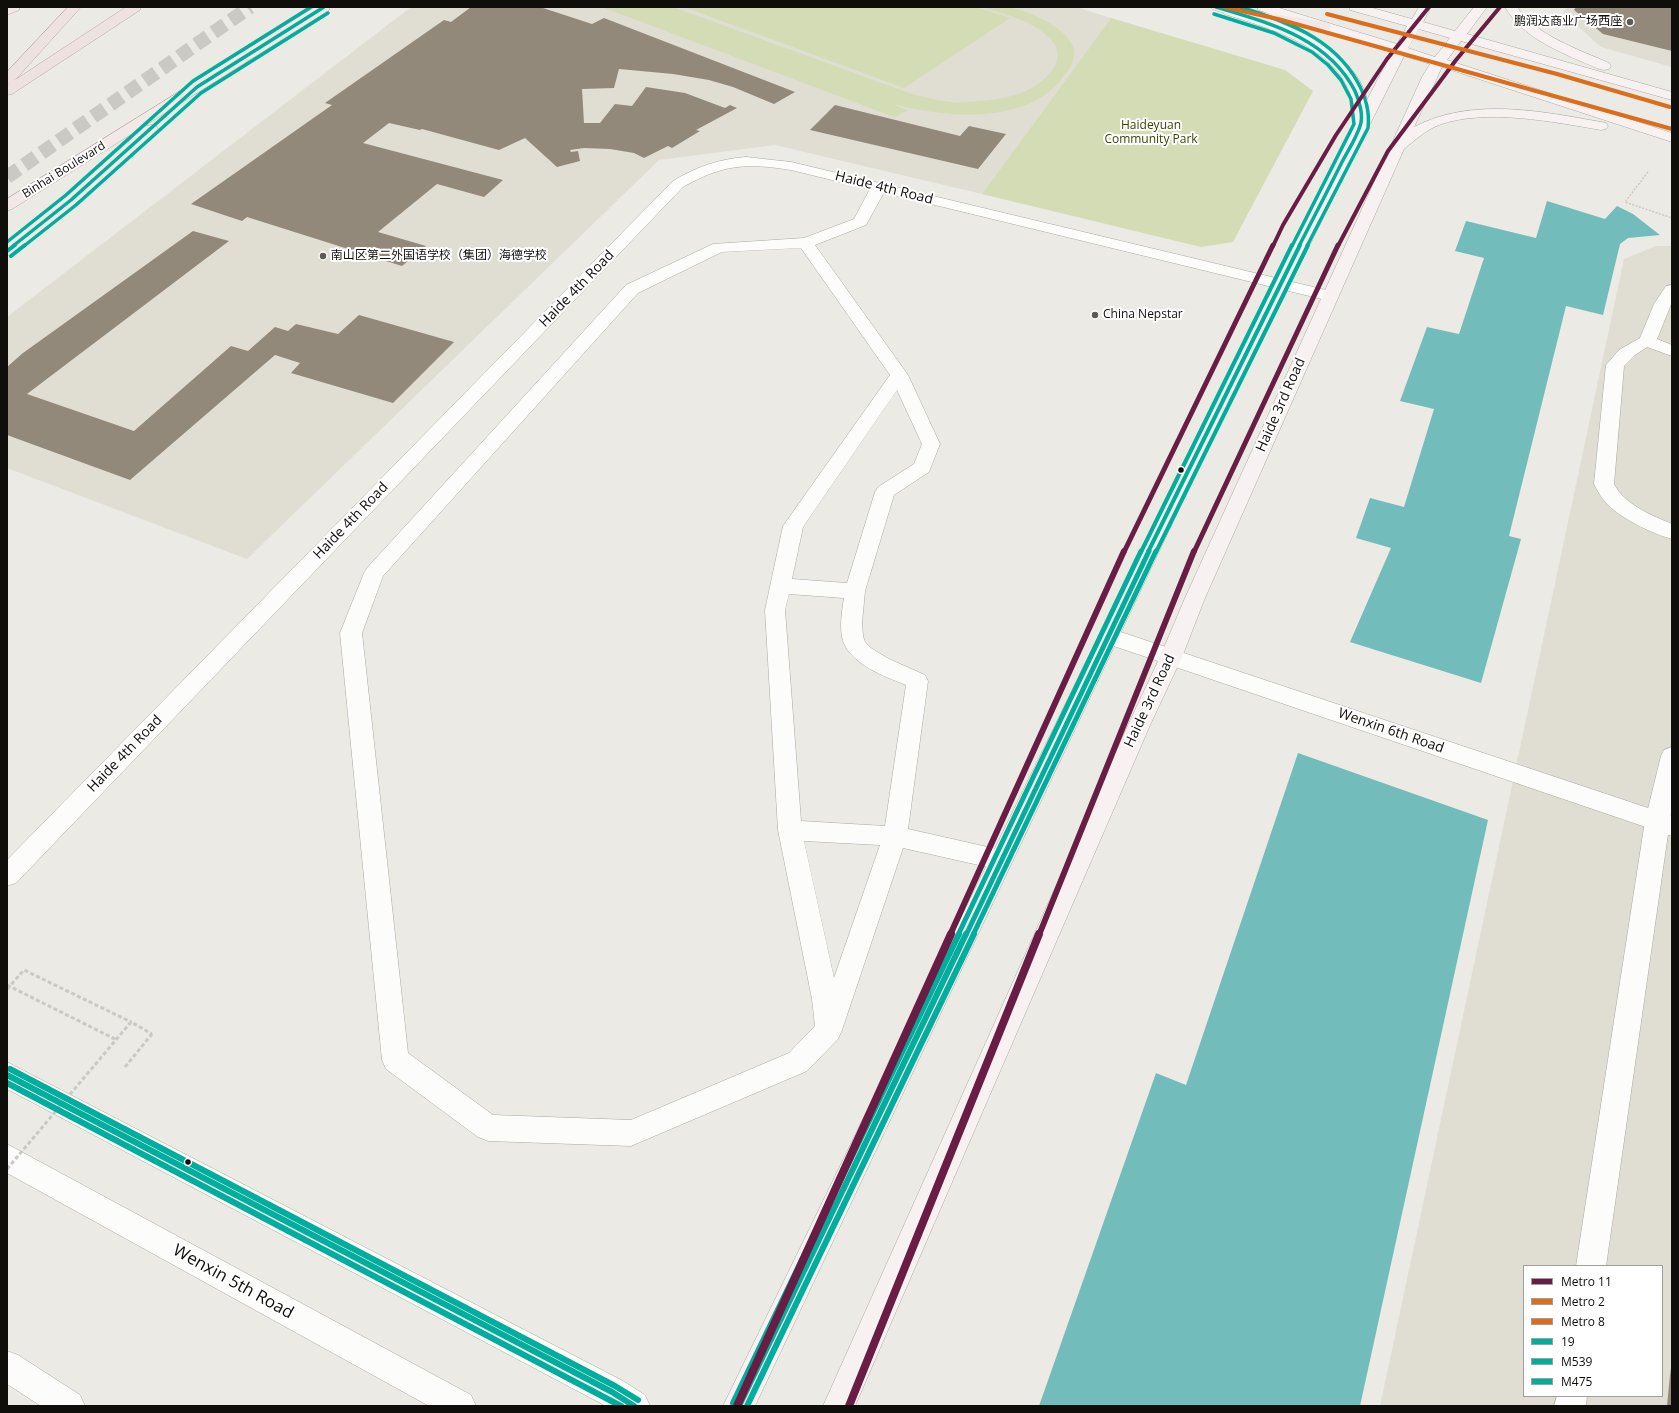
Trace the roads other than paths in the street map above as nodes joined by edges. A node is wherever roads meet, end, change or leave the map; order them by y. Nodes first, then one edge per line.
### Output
1 (14, 7) edge
2 (75, 7) edge
3 (135, 7) edge
4 (324, 7) edge
5 (1263, 7) edge
6 (1355, 7) edge
7 (1425, 7) edge
8 (1480, 7) edge
9 (1511, 7) edge
10 (1222, 9) edge
11 (7, 11) edge
12 (1416, 24) junction
13 (1324, 26) junction
14 (1456, 36) junction
15 (1400, 50) junction
16 (1438, 62) junction
17 (7, 80) edge
18 (197, 87) junction
19 (7, 91) edge
20 (1657, 91) junction
21 (1672, 96) edge
22 (1361, 125) junction
23 (1671, 138) edge
24 (1397, 148) junction
25 (879, 187) junction
26 (7, 206) edge
27 (806, 243) junction
28 (7, 251) edge
29 (1280, 284) junction
30 (1672, 290) edge
31 (1330, 296) junction
32 (1647, 341) junction
33 (1672, 350) edge
34 (899, 375) junction
35 (1672, 532) edge
36 (780, 586) junction
37 (854, 591) junction
38 (1109, 636) junction
39 (1171, 657) junction
40 (1672, 756) edge
41 (1664, 824) edge
42 (790, 830) junction
43 (895, 836) junction
44 (1001, 860) junction
45 (7, 876) edge
46 (829, 1030) junction
47 (7, 1075) edge
48 (7, 1158) edge
49 (1591, 1265) edge
50 (7, 1366) edge
51 (69, 1406) edge
52 (460, 1406) edge
53 (634, 1406) edge
54 (739, 1406) edge
55 (839, 1406) edge

1 - 11 main road
2 - 17 highway
3 - 19 highway
4 - 18 main road, Binhai Boulevard
5 - 13 main road
6 - 12 main road
7 - 12 main road
8 - 14 main road, Haide 3rd Road
9 - 20 main road
10 - 13 main road
10 - 22 main road
12 - 14 main road
12 - 15 main road
13 - 15 main road
14 - 16 main road, Haide 3rd Road
14 - 20 main road
15 - 16 main road
15 - 22 main road
16 - 23 main road
16 - 24 main road, Haide 3rd Road
18 - 26 main road, Binhai Boulevard
18 - 28 main road
20 - 21 main road
22 - 29 main road
23 - 24 main road
24 - 31 main road, Haide 3rd Road
25 - 27 street
25 - 29 street, Haide 4th Road
25 - 45 street, Haide 4th Road
27 - 34 street
27 - 46 street
29 - 31 street, Haide 4th Road
29 - 38 main road
30 - 32 street
31 - 39 main road, Haide 3rd Road
32 - 33 street
32 - 35 street
34 - 36 street
34 - 37 street
36 - 37 street
36 - 42 street
37 - 43 street
38 - 39 street, Wenxin 6th Road
38 - 44 main road
39 - 41 street, Wenxin 6th Road
39 - 55 main road, Haide 3rd Road
40 - 41 street
41 - 49 street
42 - 43 street
42 - 46 street
43 - 44 street
43 - 46 street
44 - 54 main road
47 - 53 street
48 - 52 street, Wenxin 5th Road
50 - 51 street

